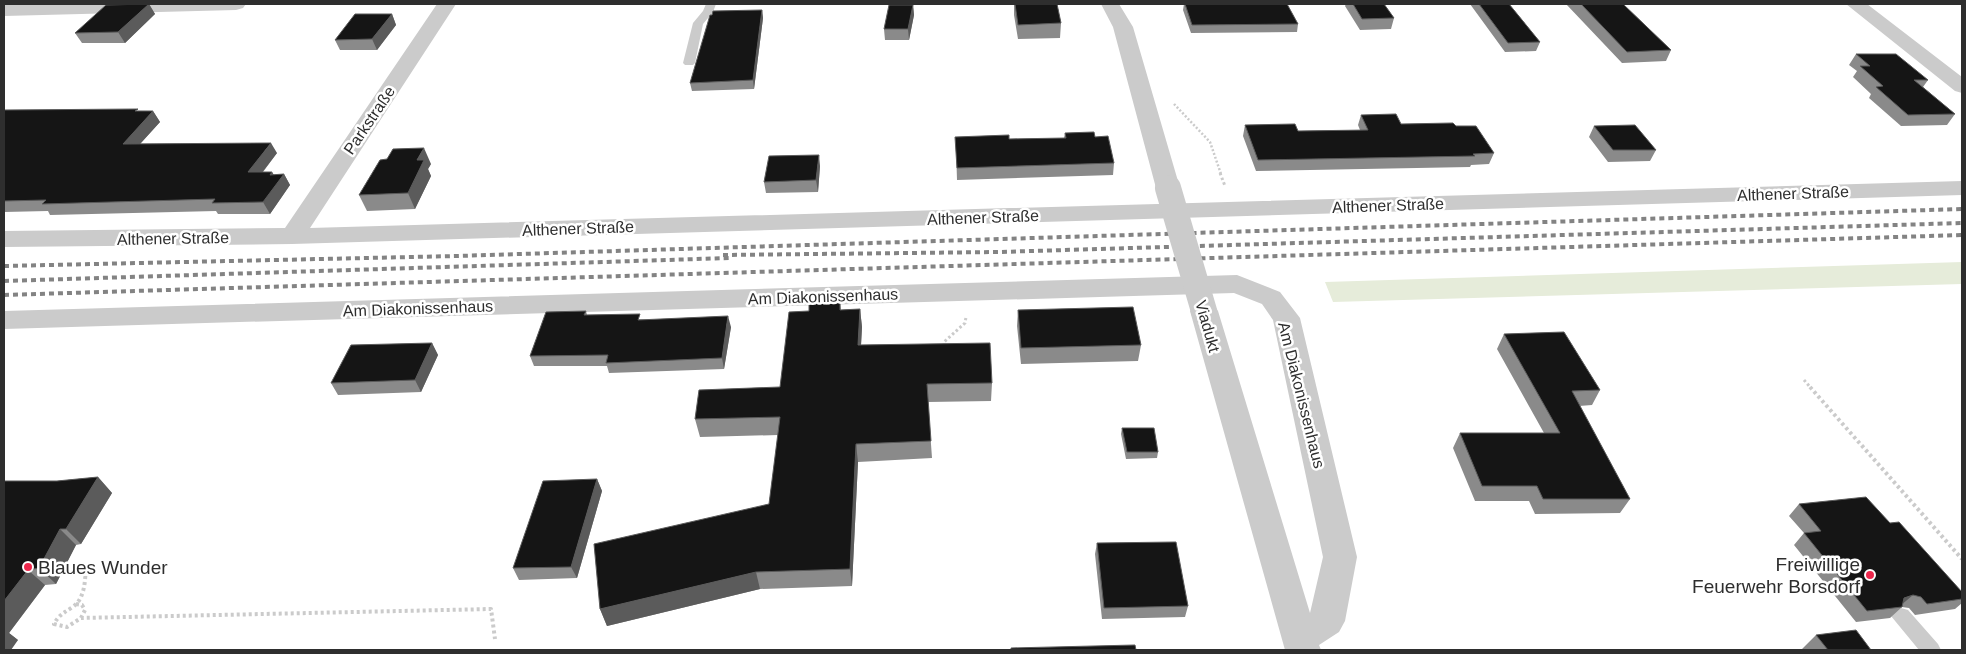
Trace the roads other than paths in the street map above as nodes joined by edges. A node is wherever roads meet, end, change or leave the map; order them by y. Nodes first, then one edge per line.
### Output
1 (236, 4) edge
2 (446, 4) edge
3 (711, 4) edge
4 (1110, 4) edge
5 (1855, 4) edge
6 (4, 10) edge
7 (689, 63) dead end
8 (1962, 87) edge
9 (1962, 188) edge
10 (292, 236) junction
11 (4, 239) edge
12 (4, 320) edge
13 (1901, 616) edge
14 (1302, 644) edge
15 (1931, 650) edge

1 - 6 street
2 - 10 street, Parkstraße
3 - 7 lane
4 - 14 street, Viadukt, bridge
5 - 8 street
9 - 10 street, Althener Straße
10 - 11 street, Althener Straße
12 - 14 street, Am Diakonissenhaus
13 - 15 lane

